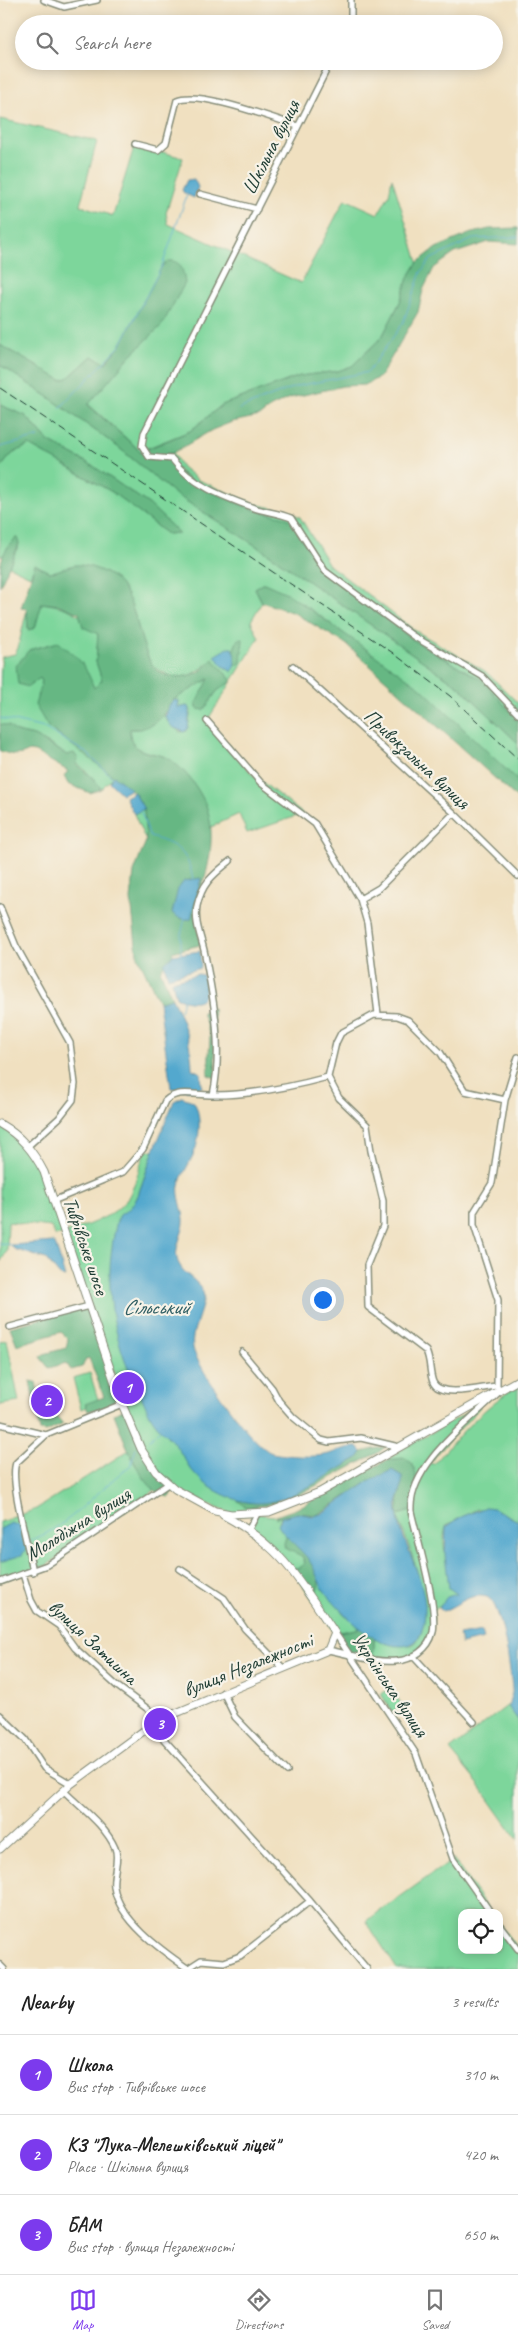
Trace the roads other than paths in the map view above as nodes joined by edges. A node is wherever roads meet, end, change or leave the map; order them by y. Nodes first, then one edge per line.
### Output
1 (44, 0) edge
2 (97, 0) edge
3 (351, 0) edge
4 (352, 15) edge
5 (326, 70) edge
6 (298, 126) junction
7 (135, 144) dead end
8 (200, 194) dead end
9 (257, 209) junction
10 (293, 666) dead end
11 (518, 714) edge
12 (207, 721) dead end
13 (454, 813) junction
14 (230, 861) dead end
15 (518, 876) edge
16 (360, 899) junction
17 (0, 907) edge
18 (0, 928) edge
19 (7, 928) junction
20 (378, 1014) junction
21 (518, 1057) edge
22 (328, 1076) junction
23 (213, 1095) junction
24 (506, 1100) junction
25 (0, 1124) edge
26 (28, 1146) junction
27 (53, 1200) junction
28 (88, 1306) junction
29 (10, 1327) dead end
30 (242, 1352) dead end
31 (518, 1380) edge
32 (499, 1388) junction
33 (122, 1404) junction
34 (0, 1424) edge
35 (46, 1435) junction
36 (400, 1447) junction
37 (168, 1484) junction
38 (215, 1511) junction
39 (257, 1514) junction
40 (249, 1529) junction
41 (180, 1569) dead end
42 (33, 1572) junction
43 (23, 1574) junction
44 (0, 1582) edge
45 (335, 1633) junction
46 (328, 1650) junction
47 (350, 1654) junction
48 (413, 1656) junction
49 (282, 1668) junction
50 (223, 1692) junction
51 (0, 1714) edge
52 (161, 1719) junction
53 (474, 1722) dead end
54 (151, 1725) junction
55 (287, 1771) dead end
56 (71, 1784) junction
57 (64, 1791) junction
58 (0, 1848) edge
59 (310, 1900) junction
60 (488, 1909) edge
61 (503, 1929) edge
62 (518, 1949) edge
63 (0, 1965) edge
64 (187, 1968) edge
65 (4, 1969) edge
66 (367, 1969) edge

1 - 2 street
3 - 4 street
5 - 6 street, Шкільна вулиця
6 - 7 street
6 - 9 street, Шкільна вулиця
8 - 9 street
9 - 11 street, Шкільна вулиця
10 - 13 street, Привокзальна вулиця
12 - 16 street
13 - 15 street, Привокзальна вулиця
13 - 16 street
14 - 23 street
16 - 20 street
17 - 19 street
18 - 19 street
19 - 26 street
20 - 22 street
20 - 24 street
21 - 24 street
22 - 23 street
22 - 32 street
23 - 27 street
24 - 32 street
25 - 26 main road, Тиврівське шосе
26 - 27 main road, Тиврівське шосе
27 - 28 main road, Тиврівське шосе
28 - 29 street
28 - 33 main road, Тиврівське шосе
30 - 36 street
31 - 32 main road, Тиврівське шосе
32 - 36 main road, Тиврівське шосе
32 - 48 street
33 - 35 street
33 - 37 main road, Тиврівське шосе
34 - 35 street
35 - 42 street
36 - 39 main road, Тиврівське шосе
37 - 38 main road, Тиврівське шосе
37 - 42 street, Молодіжна вулиця
38 - 39 main road, Тиврівське шосе
38 - 40 main road, Українська вулиця
39 - 40 street
40 - 45 main road, Українська вулиця
41 - 49 street
42 - 43 street, Молодіжна вулиця
43 - 44 street, Молодіжна вулиця
43 - 52 street, вулиця Затишна
45 - 46 main road, вулиця Незалежності
45 - 47 street, Українська вулиця
46 - 47 street
46 - 49 main road, вулиця Незалежності
47 - 48 street
47 - 60 street, Українська вулиця
48 - 53 street
49 - 50 main road, вулиця Незалежності
50 - 52 main road, вулиця Незалежності
50 - 55 street
51 - 56 street
52 - 54 main road, вулиця Незалежності
54 - 56 main road, вулиця Незалежності
54 - 59 street
56 - 57 main road, вулиця Незалежності
57 - 58 main road, вулиця Незалежності
57 - 64 street
59 - 64 street
59 - 66 street
61 - 62 street
63 - 65 street

